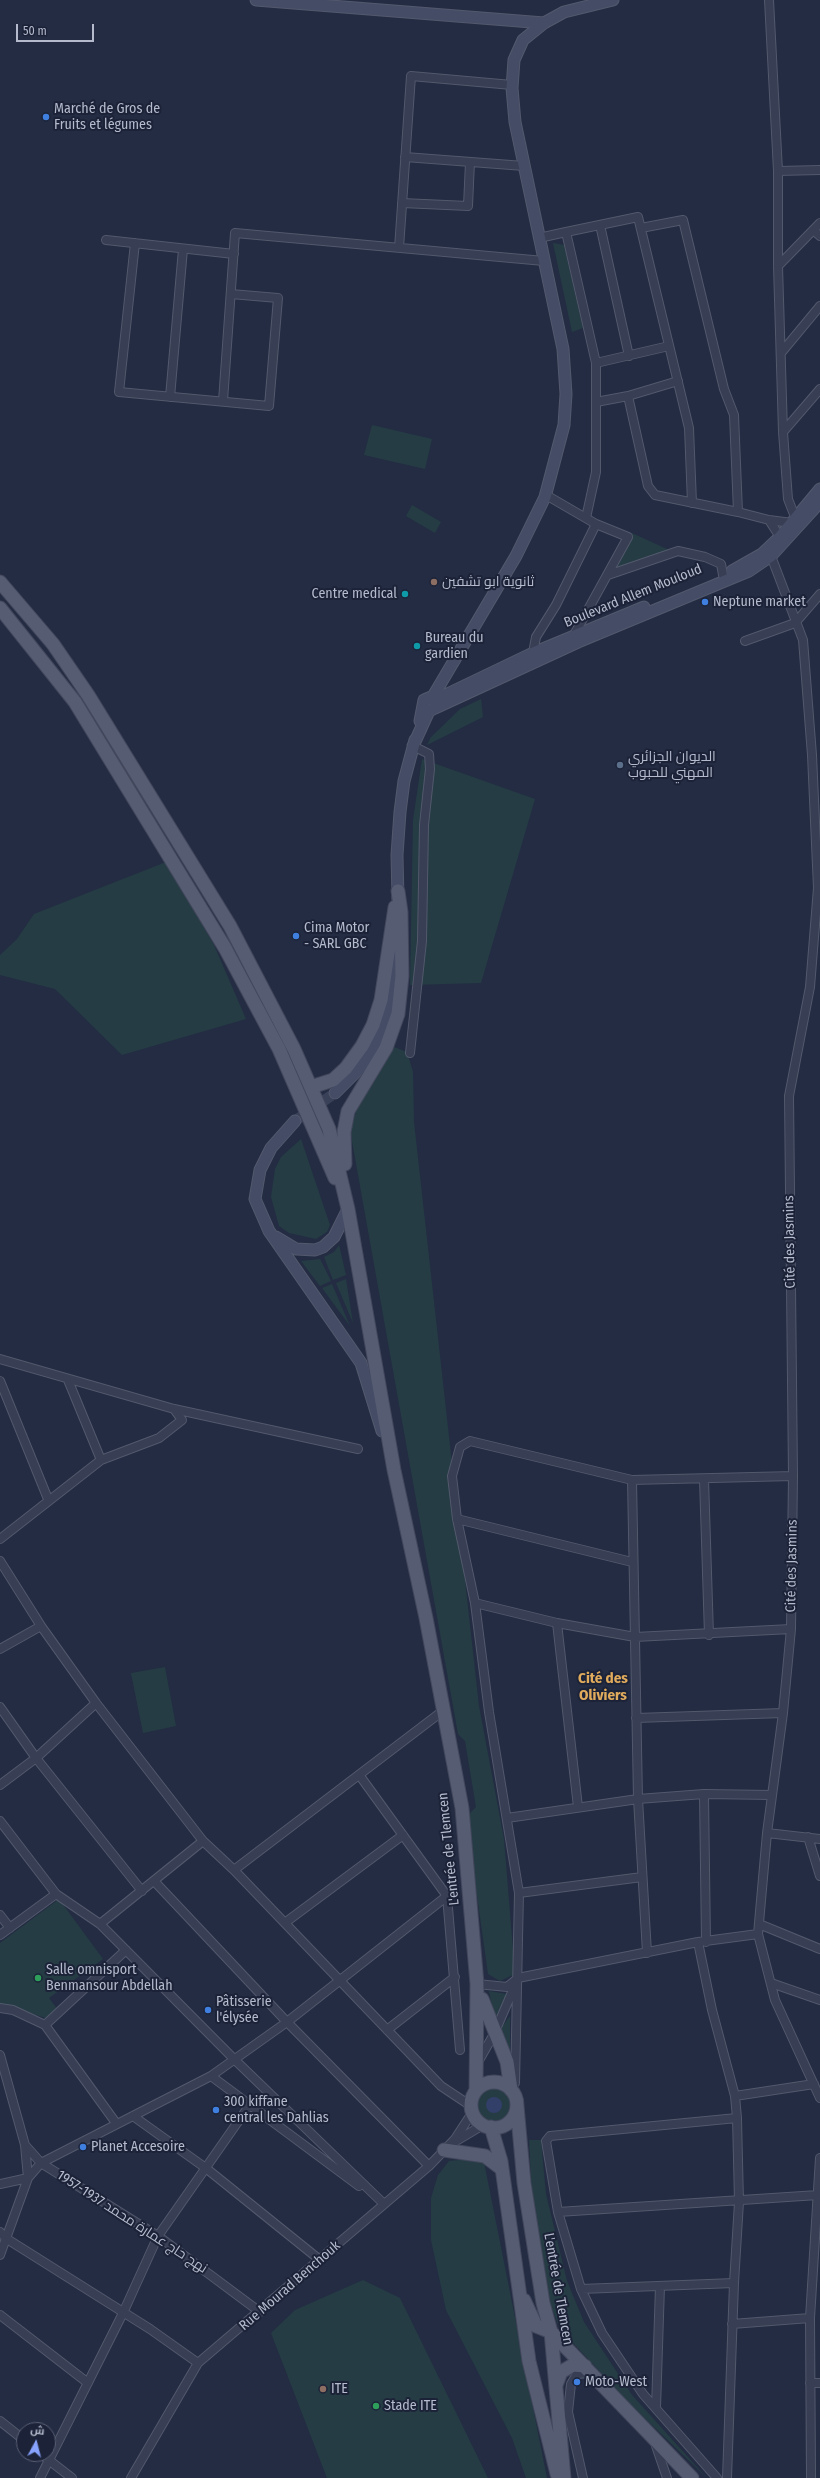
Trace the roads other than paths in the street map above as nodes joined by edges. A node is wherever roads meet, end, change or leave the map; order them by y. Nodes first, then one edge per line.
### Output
1 (256, 0) edge
2 (613, 0) edge
3 (769, 0) edge
4 (544, 23) junction
5 (512, 85) junction
6 (405, 157) junction
7 (470, 162) junction
8 (524, 166) junction
9 (820, 170) edge
10 (778, 171) junction
11 (402, 203) junction
12 (820, 223) edge
13 (600, 225) junction
14 (641, 228) junction
15 (813, 230) junction
16 (566, 232) junction
17 (820, 236) edge
18 (539, 238) junction
19 (106, 240) dead end
20 (135, 243) junction
21 (399, 248) junction
22 (183, 249) junction
23 (234, 254) junction
24 (544, 261) junction
25 (778, 266) junction
26 (231, 294) junction
27 (820, 306) edge
28 (670, 346) junction
29 (781, 353) junction
30 (629, 356) junction
31 (596, 363) junction
32 (678, 381) junction
33 (820, 389) edge
34 (628, 396) junction
35 (170, 397) junction
36 (223, 401) junction
37 (596, 402) junction
38 (783, 432) junction
39 (820, 489) edge
40 (546, 495) junction
41 (820, 502) edge
42 (692, 503) junction
43 (738, 512) junction
44 (586, 518) junction
45 (769, 520) junction
46 (794, 520) junction
47 (596, 524) junction
48 (780, 537) junction
49 (771, 556) junction
50 (608, 575) junction
51 (723, 575) junction
52 (0, 582) edge
53 (820, 594) edge
54 (0, 608) edge
55 (795, 623) junction
56 (574, 635) junction
57 (745, 641) dead end
58 (533, 653) junction
59 (431, 705) junction
60 (413, 746) junction
61 (398, 891) junction
62 (410, 1053) dead end
63 (311, 1087) junction
64 (335, 1093) tunnel mouth
65 (295, 1121) tunnel mouth
66 (348, 1209) junction
67 (269, 1231) junction
68 (0, 1359) edge
69 (68, 1380) junction
70 (0, 1381) edge
71 (174, 1409) junction
72 (358, 1449) dead end
73 (101, 1460) junction
74 (394, 1470) junction
75 (793, 1476) junction
76 (704, 1479) junction
77 (632, 1480) junction
78 (48, 1499) junction
79 (457, 1519) junction
80 (0, 1538) edge
81 (0, 1562) edge
82 (632, 1562) junction
83 (475, 1603) junction
84 (557, 1623) junction
85 (41, 1626) junction
86 (791, 1629) junction
87 (709, 1635) junction
88 (635, 1637) junction
89 (0, 1649) edge
90 (96, 1703) junction
91 (0, 1707) edge
92 (444, 1710) junction
93 (783, 1713) junction
94 (636, 1718) junction
95 (36, 1758) junction
96 (360, 1776) junction
97 (0, 1785) edge
98 (704, 1794) junction
99 (772, 1795) junction
100 (638, 1800) junction
101 (578, 1807) junction
102 (508, 1818) junction
103 (0, 1821) edge
104 (767, 1833) junction
105 (403, 1835) junction
106 (808, 1837) junction
107 (820, 1839) edge
108 (203, 1841) junction
109 (234, 1870) junction
110 (820, 1876) edge
111 (642, 1877) junction
112 (155, 1882) junction
113 (142, 1890) junction
114 (56, 1894) junction
115 (519, 1894) junction
116 (447, 1896) junction
117 (0, 1915) edge
118 (286, 1922) junction
119 (100, 1924) junction
120 (759, 1924) junction
121 (10, 1928) junction
122 (758, 1934) junction
123 (0, 1935) edge
124 (702, 1942) junction
125 (820, 1949) edge
126 (126, 1950) junction
127 (647, 1953) junction
128 (455, 1977) junction
129 (518, 1978) junction
130 (340, 1980) junction
131 (771, 1983) junction
132 (477, 1984) junction
133 (820, 2000) edge
134 (0, 2008) edge
135 (287, 2022) junction
136 (45, 2025) junction
137 (387, 2030) junction
138 (494, 2034) junction
139 (460, 2050) dead end
140 (0, 2055) edge
141 (235, 2060) junction
142 (478, 2063) junction
143 (211, 2076) junction
144 (814, 2084) junction
145 (476, 2090) junction
146 (735, 2096) junction
147 (514, 2097) junction
148 (820, 2098) edge
149 (249, 2106) junction
150 (472, 2109) junction
151 (133, 2116) junction
152 (737, 2118) junction
153 (116, 2123) junction
154 (487, 2126) junction
155 (25, 2145) junction
156 (444, 2150) junction
157 (820, 2158) edge
158 (41, 2163) junction
159 (429, 2166) junction
160 (207, 2169) junction
161 (502, 2169) junction
162 (28, 2178) junction
163 (0, 2184) edge
164 (818, 2195) junction
165 (740, 2202) junction
166 (384, 2204) junction
167 (558, 2212) junction
168 (818, 2229) edge
169 (0, 2232) edge
170 (158, 2236) junction
171 (7, 2240) junction
172 (0, 2255) edge
173 (320, 2260) junction
174 (517, 2282) junction
175 (734, 2283) junction
176 (660, 2286) junction
177 (581, 2289) junction
178 (811, 2305) junction
179 (820, 2305) edge
180 (260, 2312) junction
181 (123, 2313) junction
182 (0, 2315) edge
183 (810, 2318) junction
184 (732, 2324) junction
185 (551, 2332) junction
186 (198, 2363) junction
187 (588, 2369) junction
188 (88, 2383) junction
189 (810, 2383) junction
190 (820, 2383) edge
191 (556, 2385) junction
192 (656, 2408) junction
193 (0, 2421) edge
194 (16, 2434) edge
195 (654, 2439) junction
196 (56, 2449) edge
197 (49, 2462) edge
198 (51, 2462) edge
199 (40, 2478) edge
200 (72, 2478) edge
201 (131, 2478) edge
202 (558, 2478) edge
203 (564, 2478) edge
204 (583, 2478) edge
205 (667, 2478) edge
206 (692, 2478) edge
207 (717, 2478) edge
208 (728, 2478) edge
209 (811, 2478) edge

1 - 4 main road
2 - 4 main road
3 - 10 street
4 - 5 main road
5 - 6 street
5 - 8 main road
6 - 7 street
6 - 11 street
7 - 8 street
7 - 11 street
8 - 18 main road
9 - 10 street
10 - 25 street
11 - 21 street
12 - 15 street
13 - 14 street
13 - 16 street
13 - 30 street
14 - 28 street
14 - 43 street
15 - 17 street
15 - 25 street
16 - 18 street
16 - 31 street
18 - 24 main road
19 - 20 street
20 - 22 street
20 - 35 street
21 - 23 street
21 - 24 street
22 - 23 street
22 - 35 street
23 - 26 street
24 - 40 main road
25 - 29 street
26 - 36 street
26 - 36 street
27 - 29 street
28 - 30 street
28 - 32 street
29 - 38 street
30 - 31 street
31 - 37 street
32 - 34 street
32 - 42 street
33 - 38 street
34 - 37 street
34 - 42 street
35 - 36 street
37 - 44 street
38 - 46 street
39 - 46 main road, Boulevard Allem Mouloud
40 - 44 street
40 - 59 main road
41 - 49 main road, Boulevard Allem Mouloud
42 - 43 street
43 - 45 street
44 - 47 street
45 - 46 street
45 - 48 street
46 - 48 main road, Boulevard Allem Mouloud
47 - 50 street
47 - 58 street
48 - 51 main road, Boulevard Allem Mouloud
49 - 55 street, Cité des Jasmins
49 - 59 main road, Boulevard Allem Mouloud
50 - 51 street
50 - 56 street
51 - 56 main road, Boulevard Allem Mouloud
52 - 63 main road
53 - 55 street
54 - 66 main road
55 - 57 street
55 - 75 street, Cité des Jasmins
56 - 58 main road, Boulevard Allem Mouloud
58 - 59 main road, Boulevard Allem Mouloud
59 - 60 main road
60 - 61 main road
60 - 62 street
61 - 63 main road
61 - 64 main road
61 - 66 main road
63 - 66 main road
65 - 67 main road
66 - 67 main road
66 - 74 main road, L'entrée de Tlemcen
67 - 74 main road
68 - 69 street
69 - 71 street
69 - 73 street
70 - 78 street
71 - 72 street
71 - 73 street
73 - 78 street
74 - 92 main road, L'entrée de Tlemcen
75 - 76 street
75 - 86 street, Cité des Jasmins
76 - 77 street
76 - 87 street
77 - 79 street
77 - 82 street
78 - 80 street
79 - 82 street
79 - 83 street
81 - 85 street
82 - 88 street
83 - 84 street
83 - 102 street
84 - 88 street
84 - 101 street
85 - 89 street
85 - 90 street
86 - 87 street
86 - 93 street, Cité des Jasmins
87 - 88 street
88 - 94 street
90 - 95 street
90 - 108 street
91 - 95 street
92 - 96 street
92 - 132 main road, L'entrée de Tlemcen
93 - 94 street
93 - 99 street, Cité des Jasmins
94 - 100 street
95 - 97 street
95 - 113 street
96 - 105 street
96 - 109 street
98 - 99 street
98 - 100 street
98 - 124 street
99 - 104 street, Cité des Jasmins
100 - 101 street
100 - 111 street
101 - 102 street
102 - 115 street
103 - 114 street
104 - 106 street
104 - 120 street, Cité des Jasmins
105 - 116 street
105 - 118 street
106 - 107 street
106 - 110 street
108 - 109 street
108 - 112 street
109 - 118 street
111 - 115 street
111 - 127 street
112 - 113 street
112 - 135 street
113 - 119 street
114 - 119 street
114 - 121 street
115 - 129 street
116 - 128 street
116 - 130 street
117 - 121 street
118 - 130 street
119 - 126 street
120 - 122 street, Cité des Jasmins
120 - 125 street
121 - 123 street
122 - 124 street
122 - 131 street
124 - 127 street
124 - 146 street
126 - 136 street
126 - 141 street
127 - 129 street
128 - 137 street
128 - 139 street
129 - 132 street
129 - 138 street
129 - 147 street
130 - 135 street
130 - 137 street
131 - 133 street
131 - 144 street
132 - 138 main road, L'entrée de Tlemcen
132 - 142 main road, L'entrée de Tlemcen
134 - 136 street
135 - 141 street
135 - 159 street
136 - 153 street
137 - 150 street
138 - 142 street, L'entrée de Tlemcen
138 - 147 main road, L'entrée de Tlemcen
140 - 155 street
141 - 143 street
141 - 166 street
142 - 145 main road, L'entrée de Tlemcen
143 - 149 street
143 - 151 street
144 - 146 street
144 - 148 street
145 - 147 main road
145 - 150 main road
146 - 152 street
147 - 154 main road
147 - 185 main road, L'entrée de Tlemcen
149 - 160 street
149 - 166 street
150 - 154 main road
150 - 156 street, Rue Mourad Benchouk
151 - 153 street
151 - 160 street
152 - 165 street
152 - 167 street
153 - 158 street
154 - 156 street
154 - 161 main road
155 - 158 street, نهج حاج عمارة محمد 1937-1957
155 - 162 street
156 - 159 street, Rue Mourad Benchouk
156 - 161 main road
157 - 164 street
158 - 162 street
158 - 170 street, نهج حاج عمارة محمد 1937-1957
159 - 166 street, Rue Mourad Benchouk
160 - 170 street
160 - 173 street
161 - 174 main road
162 - 163 street
162 - 171 street
164 - 165 street
164 - 168 street
165 - 167 street
165 - 175 street
166 - 173 street, Rue Mourad Benchouk
167 - 177 street
168 - 178 street
169 - 171 street
170 - 180 street, نهج حاج عمارة محمد 1937-1957
170 - 181 street
171 - 172 street
171 - 181 street
173 - 180 street, Rue Mourad Benchouk
174 - 185 main road
174 - 202 main road
175 - 176 street
175 - 184 street
176 - 177 street
176 - 192 street
177 - 192 street
178 - 179 street
178 - 183 street
180 - 186 street, Rue Mourad Benchouk
181 - 186 street
181 - 188 street
182 - 188 street
183 - 184 street
183 - 189 street
184 - 208 street
185 - 187 main road
185 - 191 main road, L'entrée de Tlemcen
186 - 201 street, Rue Mourad Benchouk
187 - 191 main road
187 - 195 main road
187 - 204 street
188 - 196 street
189 - 190 street
189 - 209 street
191 - 203 main road, L'entrée de Tlemcen
192 - 207 street
193 - 194 street
195 - 205 street
195 - 206 main road
197 - 199 street
198 - 200 street

